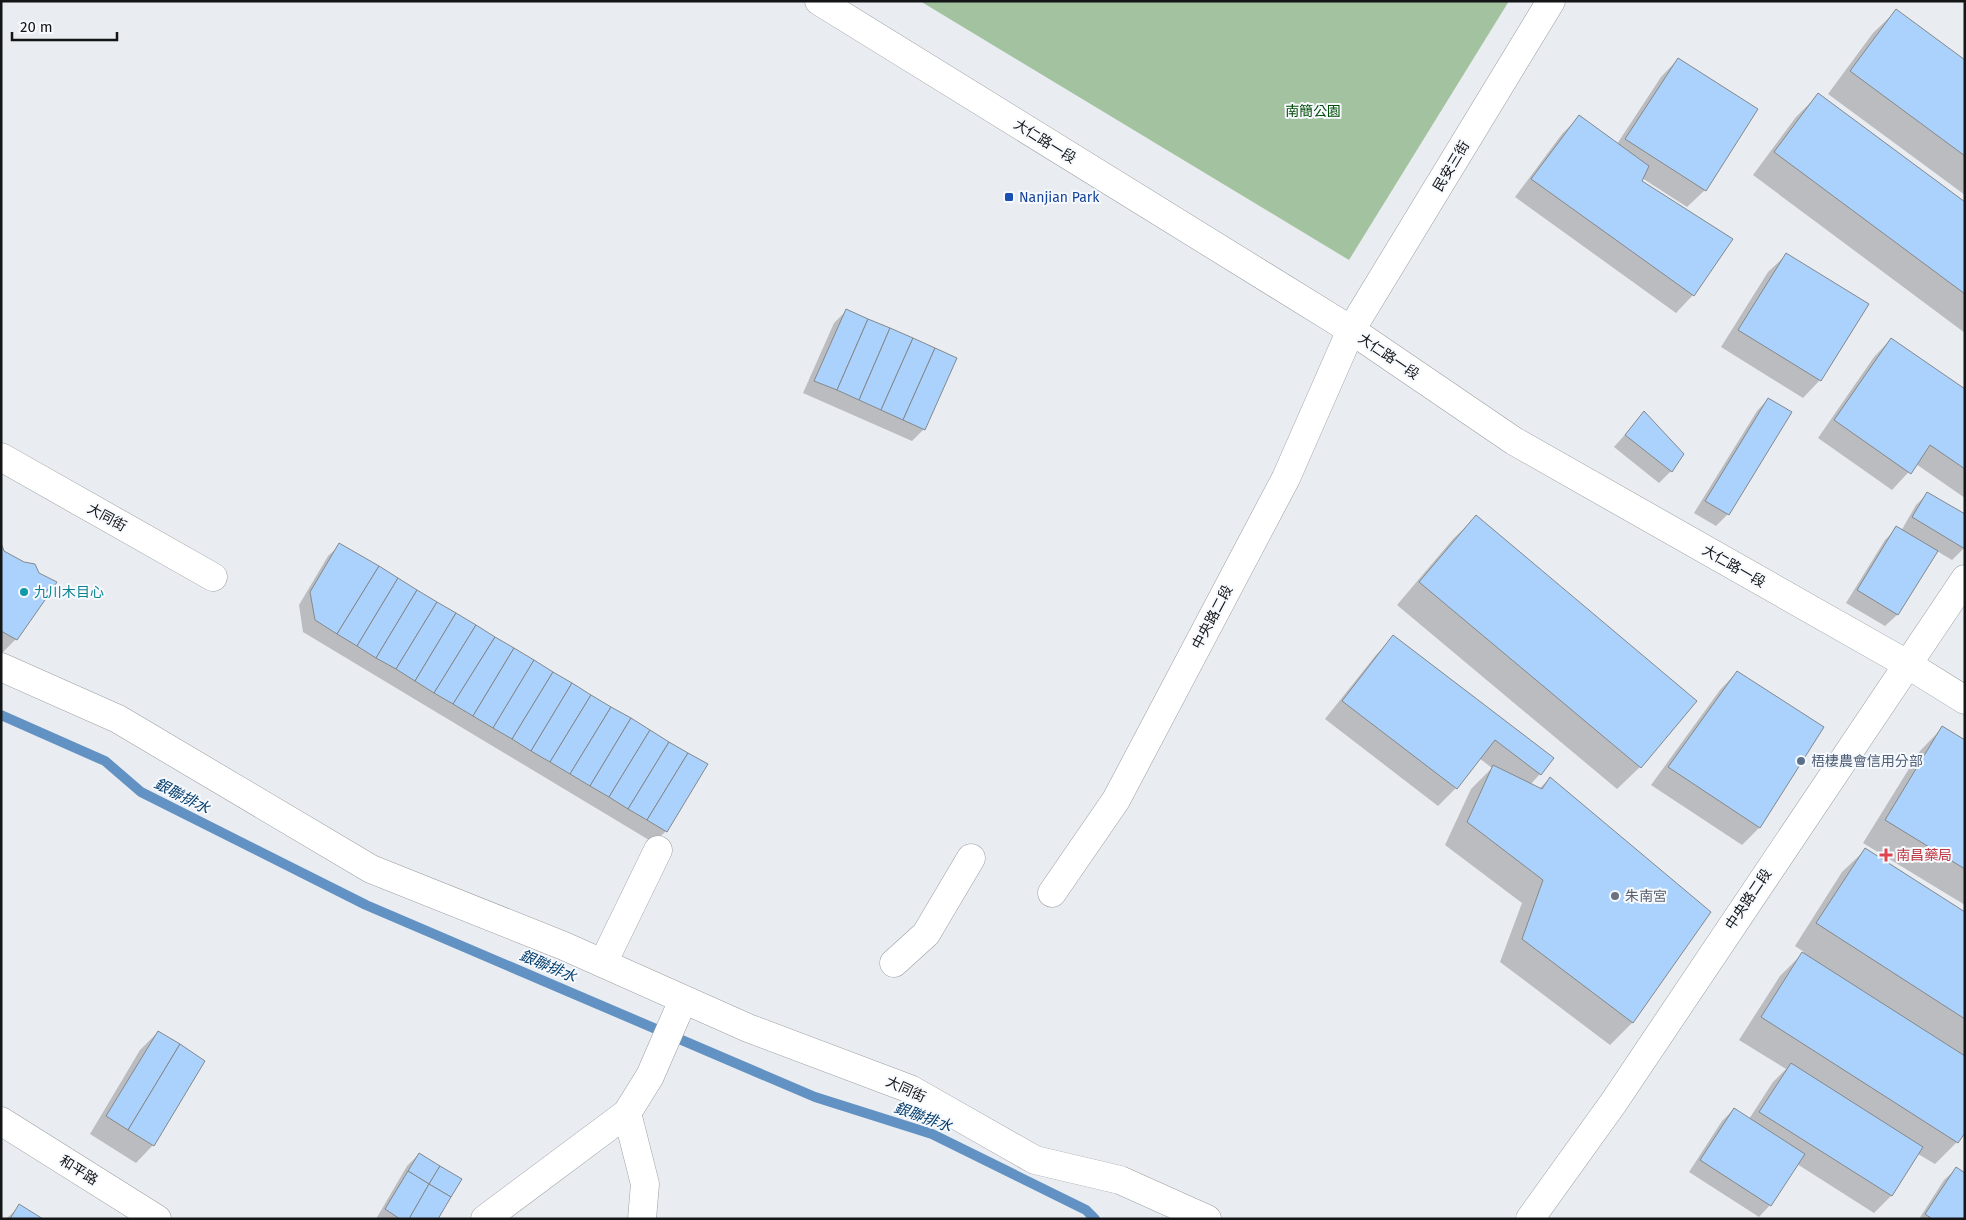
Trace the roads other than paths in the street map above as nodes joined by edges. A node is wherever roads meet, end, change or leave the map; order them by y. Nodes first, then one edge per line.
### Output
1 (819, 1) edge
2 (1551, 1) edge
3 (1351, 330) junction
4 (1, 457) edge
5 (213, 577) dead end
6 (1965, 578) edge
7 (1907, 664) junction
8 (1, 667) edge
9 (1965, 700) edge
10 (658, 850) dead end
11 (971, 858) dead end
12 (1052, 892) dead end
13 (603, 963) junction
14 (894, 963) dead end
15 (683, 1000) junction
16 (627, 1113) junction
17 (1, 1121) edge
18 (157, 1219) edge
19 (485, 1219) edge
20 (642, 1219) edge
21 (1207, 1219) edge
22 (1530, 1219) edge

1 - 3 street, 大仁路一段
2 - 3 street, 民安三街
3 - 7 street, 大仁路一段
3 - 12 street, 中央路二段
4 - 5 street, 大同街
6 - 7 street, 中央路二段
7 - 9 street, 大仁路一段
7 - 22 street, 中央路二段
8 - 13 street, 大同街
10 - 13 street
11 - 14 street
13 - 15 street, 大同街
15 - 16 street
15 - 21 street, 大同街
16 - 19 street
16 - 20 street
17 - 18 street, 和平路

